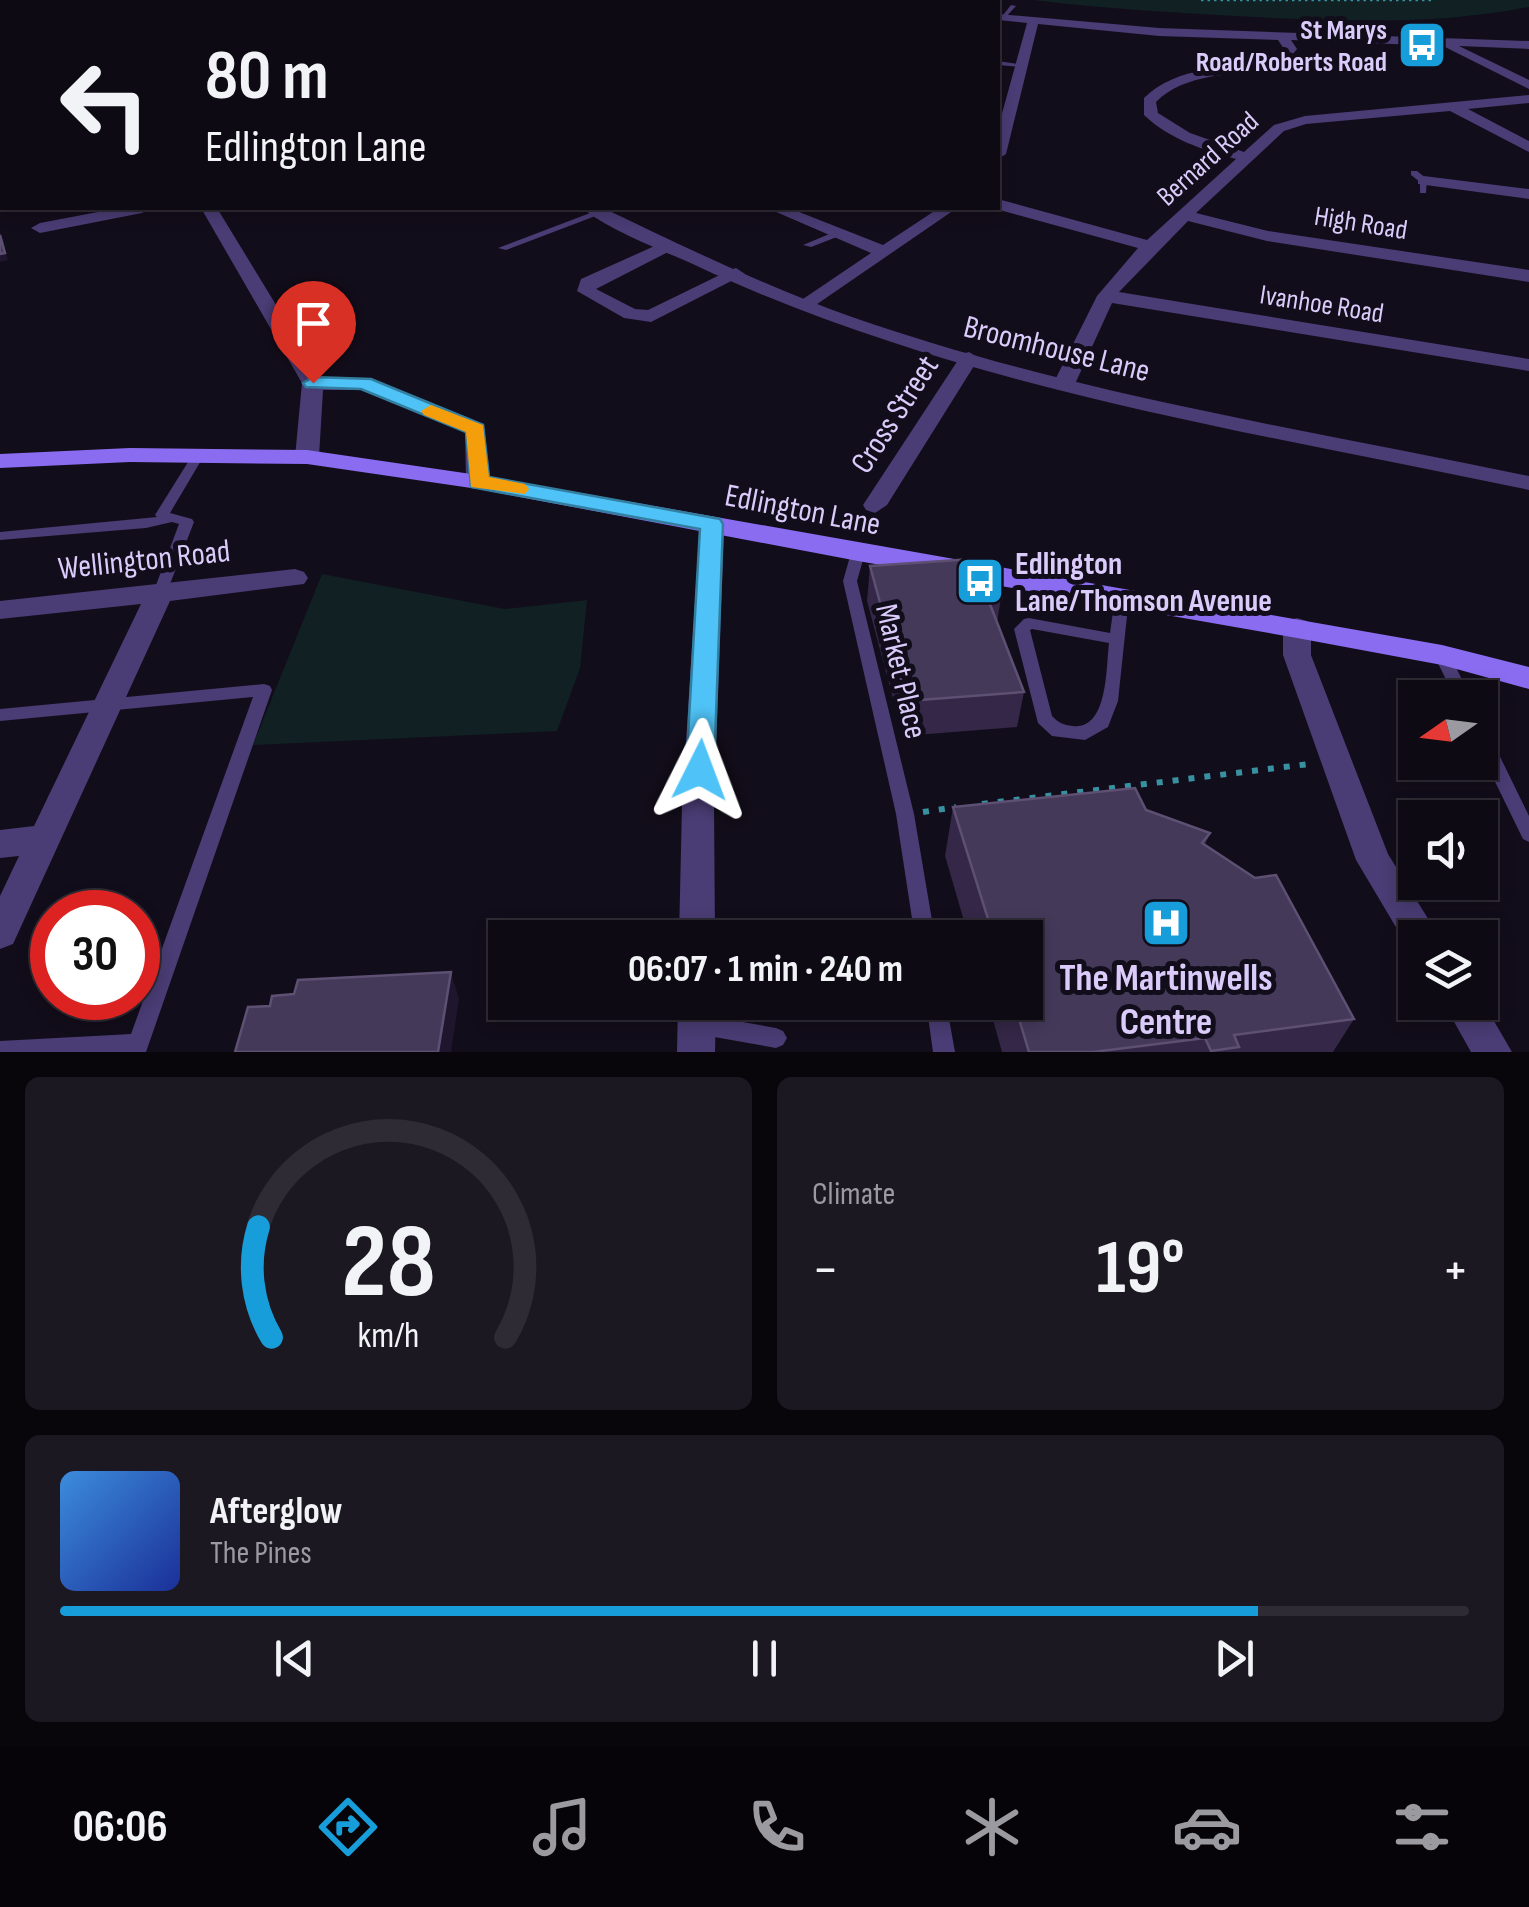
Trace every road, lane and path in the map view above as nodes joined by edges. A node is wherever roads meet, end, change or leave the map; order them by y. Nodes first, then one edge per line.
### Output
1 (1202, 0) edge
2 (1432, 0) edge
3 (1013, 6) dead end
4 (1000, 18) edge
5 (1033, 22) junction
6 (1281, 36) junction
7 (1441, 40) junction
8 (1529, 46) edge
9 (1000, 63) edge
10 (1020, 64) junction
11 (1529, 86) edge
12 (1529, 99) edge
13 (1452, 106) junction
14 (1002, 125) edge
15 (1529, 147) edge
16 (1248, 157) junction
17 (1421, 182) dead end
18 (1529, 194) edge
19 (1000, 205) edge
20 (132, 210) edge
21 (210, 210) edge
22 (596, 210) edge
23 (780, 210) edge
24 (936, 210) edge
25 (1186, 215) junction
26 (40, 228) dead end
27 (839, 233) junction
28 (668, 245) junction
29 (808, 246) dead end
30 (1150, 246) junction
31 (503, 248) dead end
32 (885, 252) junction
33 (736, 274) junction
34 (1529, 276) edge
35 (1106, 296) junction
36 (807, 305) junction
37 (969, 358) junction
38 (1529, 365) edge
39 (313, 383) junction
40 (1064, 384) junction
41 (199, 454) junction
42 (307, 457) junction
43 (0, 461) edge
44 (478, 482) junction
45 (1529, 484) edge
46 (875, 505) dead end
47 (172, 518) junction
48 (712, 524) junction
49 (0, 536) edge
50 (858, 553) junction
51 (295, 578) dead end
52 (160, 593) junction
53 (1122, 597) junction
54 (0, 610) edge
55 (1298, 628) junction
56 (1118, 640) junction
57 (1442, 655) junction
58 (1529, 678) edge
59 (1454, 680) edge
60 (106, 704) junction
61 (0, 716) edge
62 (1336, 761) junction
63 (1498, 770) edge
64 (903, 808) junction
65 (1529, 834) edge
66 (42, 840) junction
67 (0, 844) edge
68 (697, 920) edge
69 (922, 920) edge
70 (1411, 920) edge
71 (0, 932) edge
72 (939, 1020) edge
73 (1473, 1020) edge
74 (696, 1026) edge
75 (776, 1038) dead end
76 (137, 1048) edge
77 (0, 1052) edge
78 (944, 1052) edge
79 (1493, 1052) edge

1 - 2 path
3 - 4 lane
4 - 5 street
5 - 6 street
5 - 10 street
6 - 7 street
6 - 16 street
7 - 8 street
7 - 11 street
9 - 10 lane
10 - 14 street
12 - 13 street, Bernard Road
13 - 15 street
13 - 16 street, Bernard Road
16 - 25 street, Bernard Road
17 - 18 street
19 - 30 street
20 - 26 street
21 - 39 street
22 - 28 street, Broomhouse Lane
22 - 31 lane
23 - 27 street
24 - 32 street
25 - 30 street, Bernard Road
25 - 34 street, High Road
27 - 29 lane
27 - 32 street
28 - 33 street, Broomhouse Lane
28 - 33 street
30 - 35 street, Bernard Road
32 - 36 street
33 - 36 street, Broomhouse Lane
35 - 38 street, Ivanhoe Road
35 - 40 street, Bernard Road
36 - 37 street, Broomhouse Lane
37 - 40 street, Broomhouse Lane
37 - 46 street, Cross Street
39 - 42 street
39 - 44 street
40 - 45 street, Broomhouse Lane
41 - 42 main road, Edlington Lane
41 - 43 main road, Edlington Lane
41 - 47 lane
42 - 44 main road, Edlington Lane
44 - 48 main road, Edlington Lane
47 - 49 lane
47 - 52 lane
48 - 50 main road, Edlington Lane
48 - 68 street
50 - 53 main road, Edlington Lane
50 - 64 lane, Market Place
51 - 52 street, Wellington Road
52 - 54 street, Wellington Road
52 - 60 street
53 - 55 main road, Edlington Lane
53 - 56 lane
55 - 57 main road, Edlington Lane
55 - 62 street
56 - 56 lane
57 - 58 main road, Edlington Lane
57 - 59 lane
60 - 61 lane
60 - 66 street
60 - 76 lane
62 - 64 path
62 - 70 street
63 - 65 lane
64 - 69 lane, Market Place
66 - 67 street
66 - 71 street
72 - 78 lane
73 - 79 street
74 - 75 lane
76 - 77 lane

